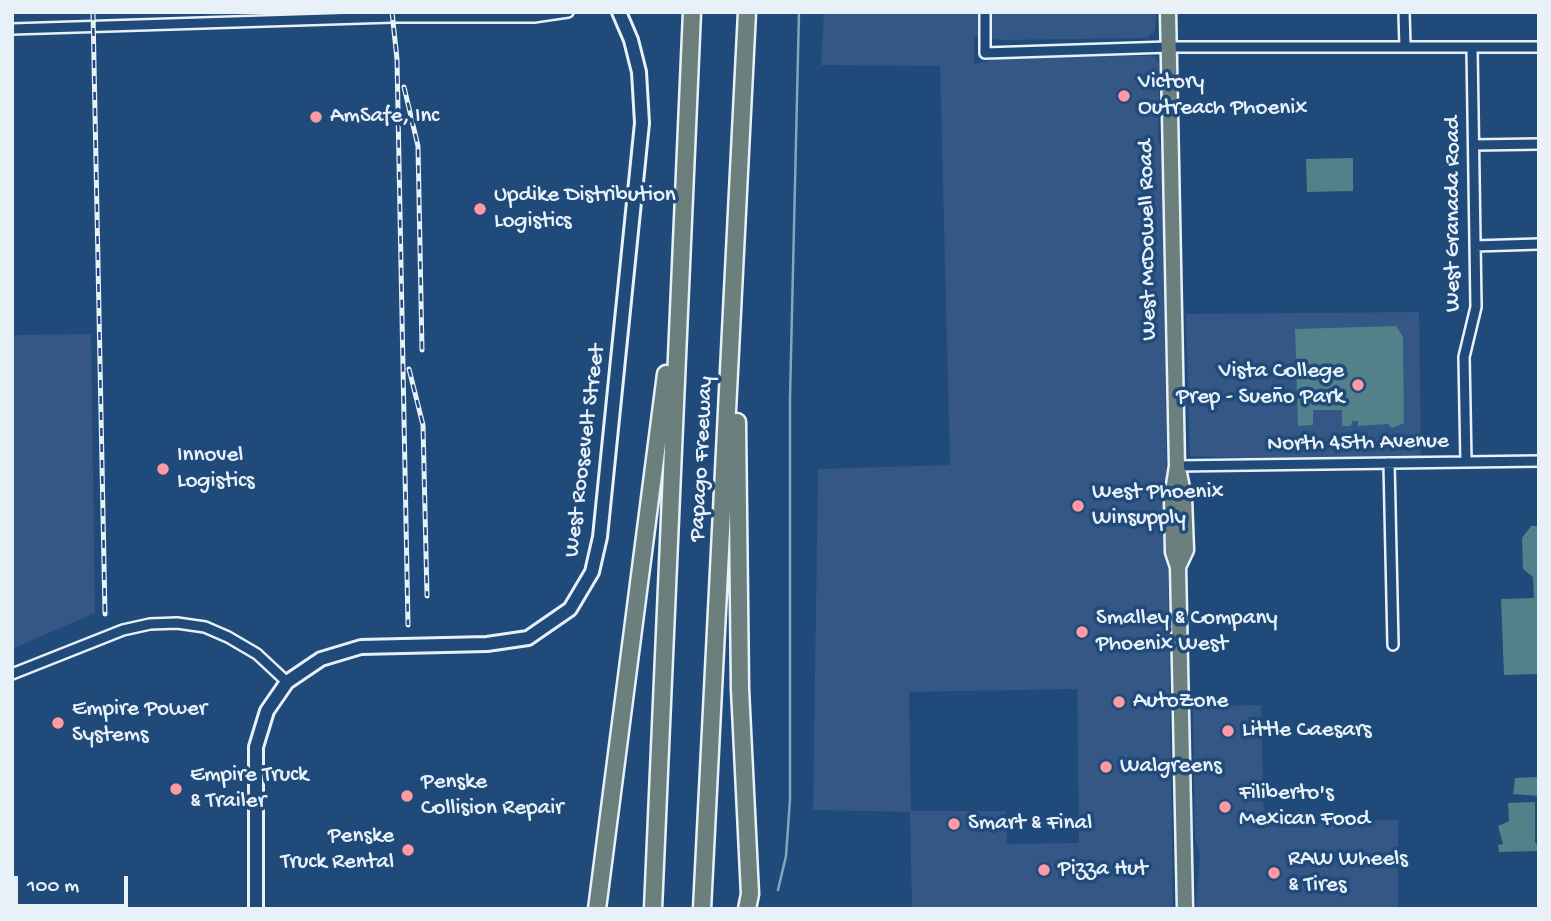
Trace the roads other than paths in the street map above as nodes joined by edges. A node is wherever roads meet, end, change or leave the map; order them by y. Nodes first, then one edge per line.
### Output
1 (568, 12) edge
2 (619, 12) edge
3 (692, 12) edge
4 (747, 12) edge
5 (985, 12) edge
6 (1168, 12) edge
7 (1404, 12) edge
8 (12, 29) edge
9 (1169, 47) junction
10 (1405, 47) junction
11 (1539, 47) edge
12 (1472, 48) junction
13 (1539, 144) edge
14 (1474, 145) junction
15 (1539, 244) edge
16 (1475, 246) junction
17 (679, 281) junction
18 (733, 322) junction
19 (1539, 461) edge
20 (1466, 462) junction
21 (1389, 463) junction
22 (1177, 466) junction
23 (1393, 645) dead end
24 (12, 674) edge
25 (287, 682) junction
26 (256, 909) edge
27 (597, 909) edge
28 (653, 909) edge
29 (702, 909) edge
30 (747, 909) edge
31 (1185, 909) edge

1 - 8 street
2 - 25 street, West Roosevelt Street
3 - 17 highway, Papago Freeway
4 - 18 highway, Papago Freeway
5 - 9 street
6 - 9 main road, West McDowell Road
7 - 10 street
9 - 10 street
9 - 22 main road, West McDowell Road
10 - 12 street
11 - 12 street
12 - 14 street, West Granada Road
13 - 14 street
14 - 16 street, West Granada Road
15 - 16 street
16 - 20 street, West Granada Road
17 - 27 highway
17 - 28 highway, Papago Freeway
18 - 29 highway, Papago Freeway
18 - 30 highway
19 - 20 street, North 45th Avenue
20 - 21 street, North 45th Avenue
21 - 22 street, North 45th Avenue
21 - 23 street
22 - 31 main road, West McDowell Road
24 - 25 street
25 - 26 street, West Roosevelt Street

